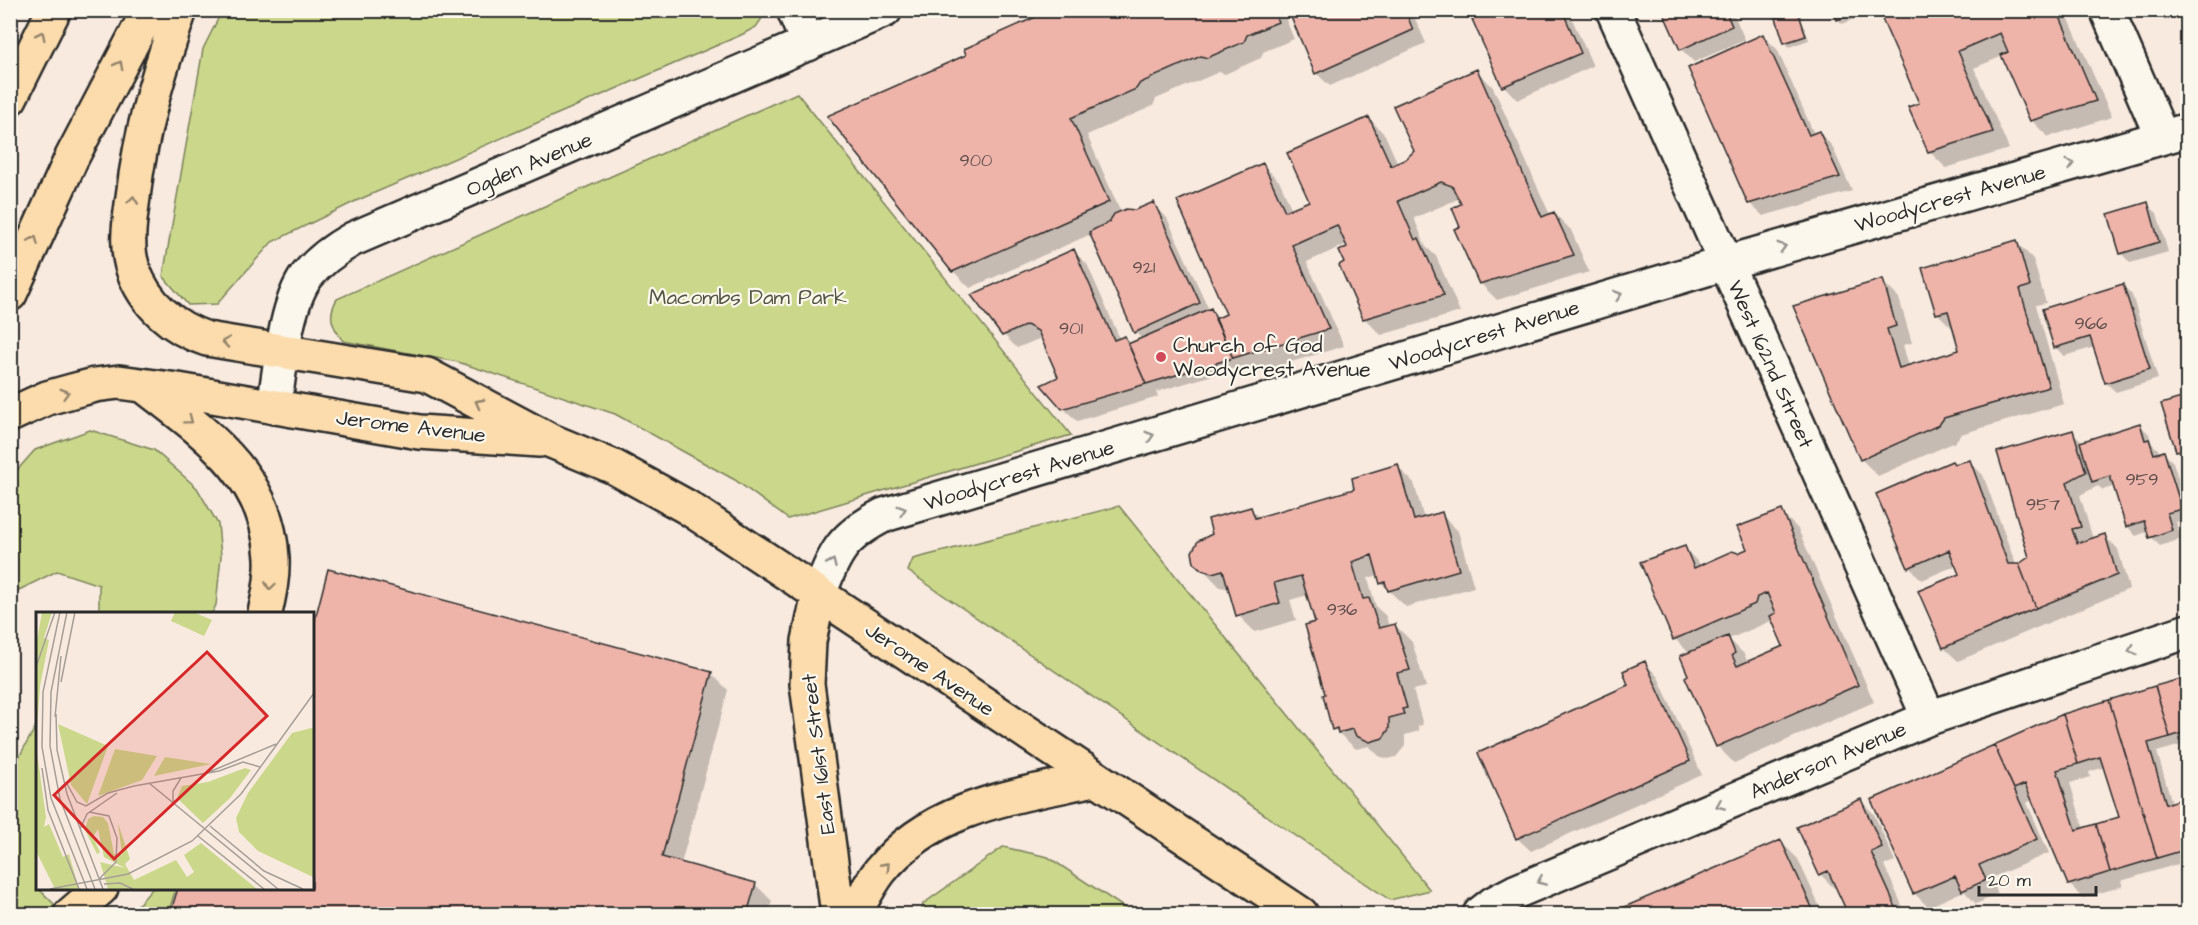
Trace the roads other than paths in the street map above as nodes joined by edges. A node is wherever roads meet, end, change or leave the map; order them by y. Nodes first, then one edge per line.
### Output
1 (54, 10) edge
2 (149, 10) edge
3 (180, 10) edge
4 (794, 10) edge
5 (885, 10) edge
6 (1613, 10) edge
7 (2107, 10) edge
8 (808, 44) junction
9 (10, 98) edge
10 (2175, 134) edge
11 (1726, 263) junction
12 (10, 294) edge
13 (284, 352) junction
14 (143, 385) junction
15 (274, 407) junction
16 (10, 415) edge
17 (549, 440) junction
18 (819, 594) junction
19 (265, 612) edge
20 (2187, 631) edge
21 (1929, 718) junction
22 (1095, 778) junction
23 (100, 889) edge
24 (71, 915) edge
25 (838, 915) edge
26 (854, 915) edge
27 (1301, 915) edge
28 (1480, 915) edge

9 -> 1 main road
12 -> 2 main road
13 -> 3 main road, Jerome Avenue
4 - 8 street
5 - 8 street, Ogden Avenue
6 - 11 street, West 162nd Street
7 - 10 street
8 - 13 street, Ogden Avenue
11 -> 10 street, Woodycrest Avenue
18 -> 11 street, Woodycrest Avenue
11 - 21 street, West 162nd Street
13 - 15 street, Ogden Avenue
17 -> 13 main road, Jerome Avenue
14 - 15 main road, Jerome Avenue
16 -> 14 main road, Jerome Avenue
14 -> 19 main road
15 - 17 main road, Jerome Avenue
17 - 18 main road, Jerome Avenue
18 - 22 main road, Jerome Avenue
18 - 25 main road, East 161st Street
20 -> 21 street, Anderson Avenue
21 -> 28 street, Anderson Avenue
26 -> 22 main road
22 - 27 main road, Jerome Avenue
23 - 24 main road

